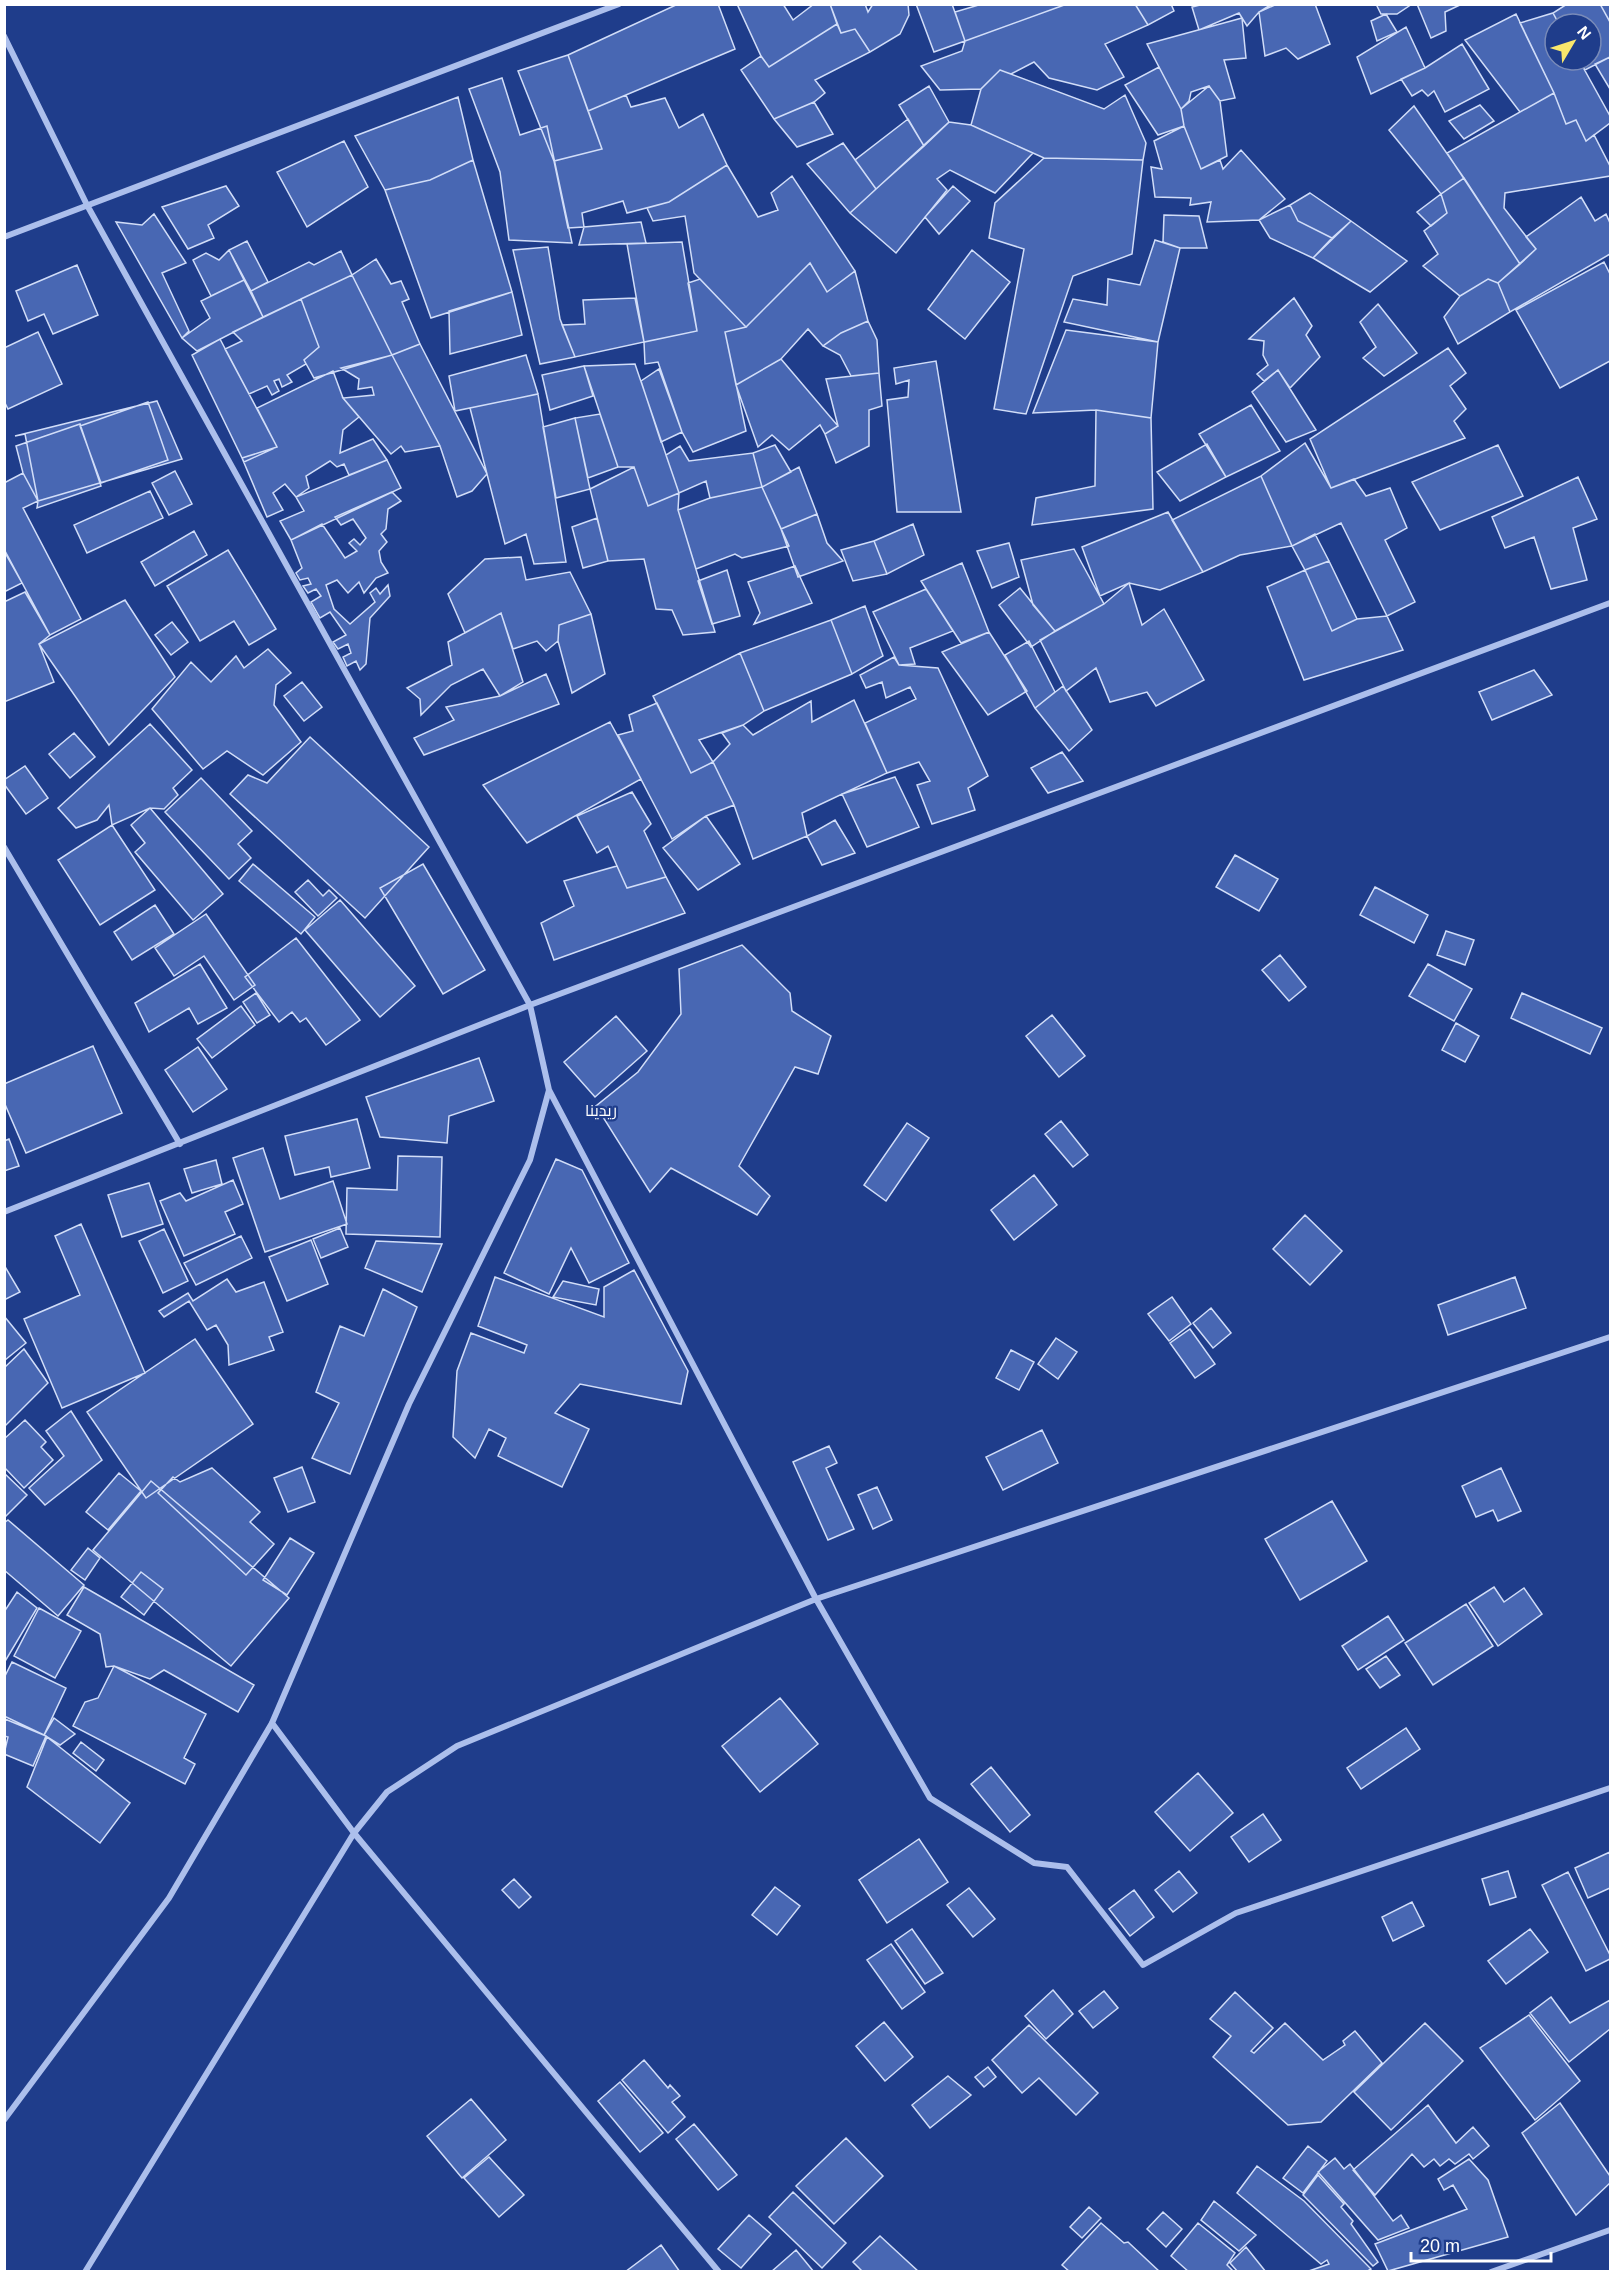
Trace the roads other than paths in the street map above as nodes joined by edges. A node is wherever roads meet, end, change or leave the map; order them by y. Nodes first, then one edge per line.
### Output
1 (619, 4) edge
2 (4, 36) edge
3 (87, 205) junction
4 (4, 237) edge
5 (1611, 603) edge
6 (4, 847) edge
7 (530, 1005) junction
8 (549, 1090) junction
9 (180, 1144) junction
10 (4, 1212) edge
11 (1611, 1337) edge
12 (816, 1599) junction
13 (272, 1723) junction
14 (1611, 1788) edge
15 (354, 1833) junction
16 (4, 2120) edge
17 (1611, 2230) edge
18 (85, 2271) edge
19 (718, 2271) edge
20 (1491, 2271) edge

1 - 3 street
2 - 3 street
3 - 4 street
3 - 7 street
5 - 7 street
6 - 9 street
7 - 8 street
7 - 9 street
8 - 12 street
8 - 13 street
9 - 10 street
11 - 12 street
12 - 14 street
12 - 15 street
13 - 15 street
13 - 16 street
15 - 18 street
15 - 19 street
17 - 20 street

